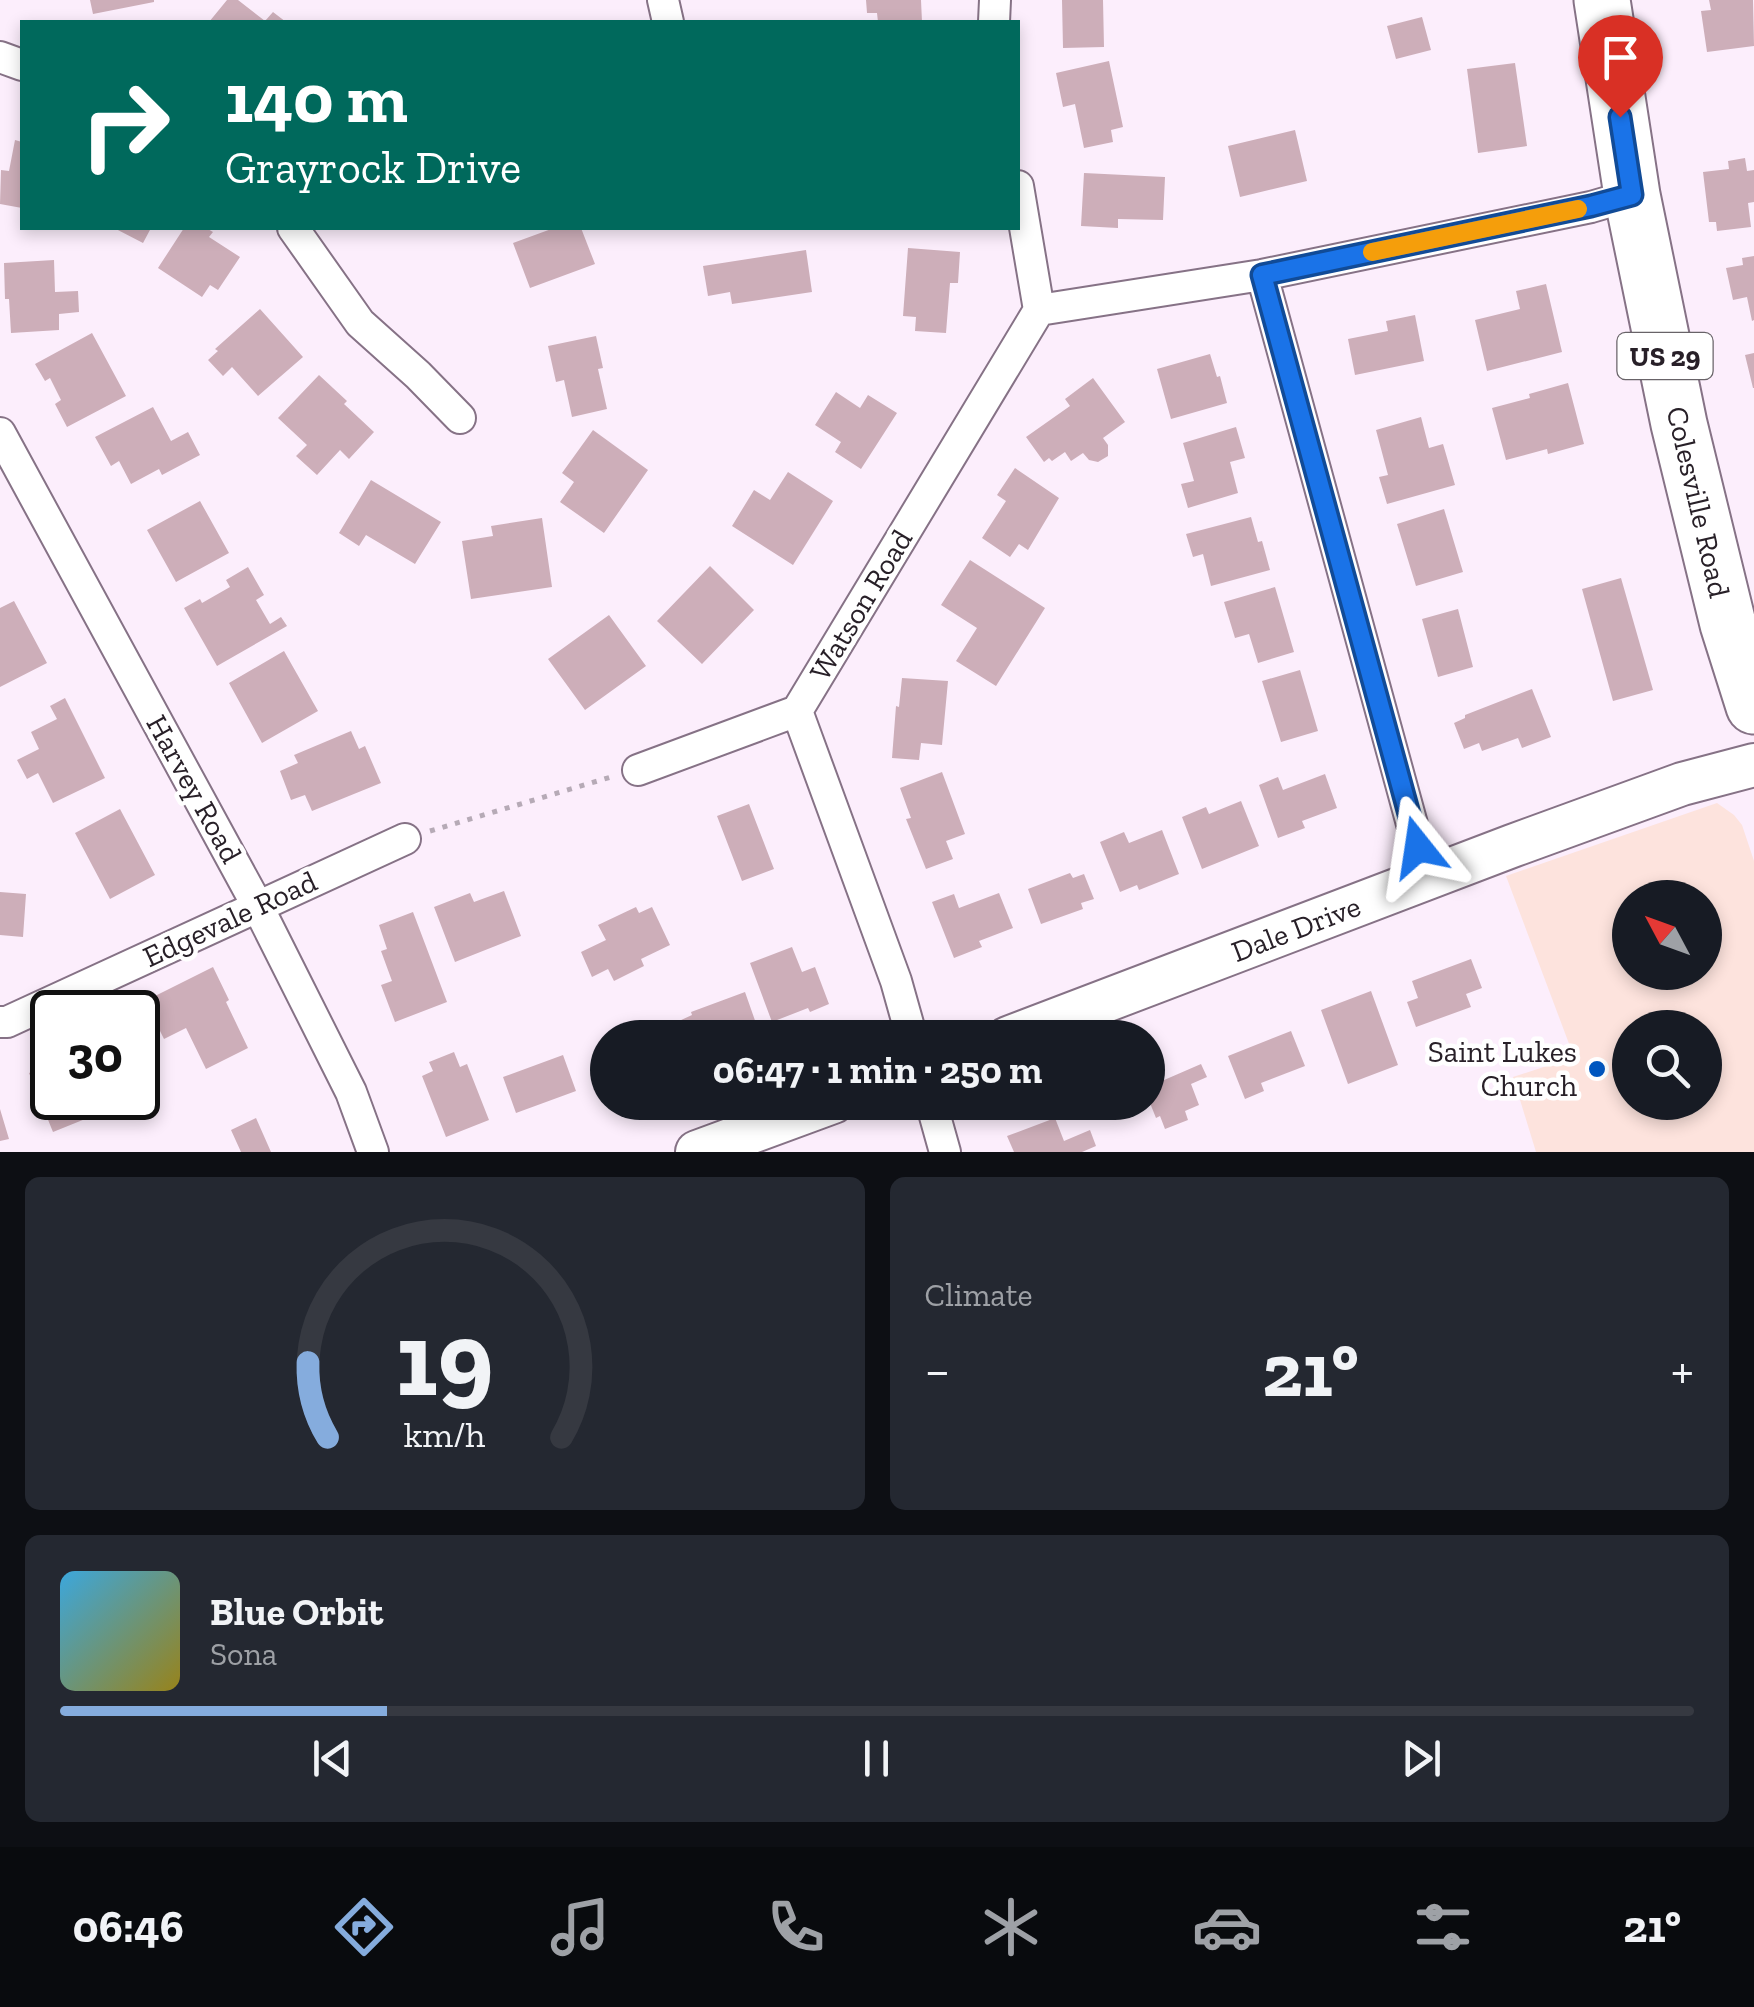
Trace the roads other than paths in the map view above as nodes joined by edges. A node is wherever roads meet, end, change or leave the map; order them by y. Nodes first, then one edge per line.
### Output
1 (1602, 0) edge
2 (1632, 195) junction
3 (1020, 198) edge
4 (294, 230) edge
5 (1262, 275) junction
6 (1039, 310) junction
7 (460, 418) dead end
8 (0, 433) edge
9 (1754, 706) edge
10 (797, 711) junction
11 (1754, 765) edge
12 (638, 770) road end
13 (405, 838) road end
14 (1426, 879) junction
15 (257, 906) junction
16 (907, 1020) edge
17 (1055, 1020) edge
18 (0, 1022) edge
19 (784, 1120) edge
20 (935, 1120) edge
21 (373, 1152) edge
22 (697, 1152) edge
23 (945, 1152) edge

1 - 2 highway, Colesville Road / US 29
2 - 5 street
2 - 9 highway, Colesville Road / US 29
3 - 6 street
4 - 7 street
5 - 6 street
5 - 14 street
6 - 10 street, Watson Road
8 - 15 street, Harvey Road
10 - 12 street
10 - 16 street, Watson Road
11 - 14 street, Dale Drive
13 - 15 street, Edgevale Road
14 - 17 street, Dale Drive
15 - 18 street, Edgevale Road
15 - 21 street, Harvey Road
19 - 22 street
20 - 23 street

